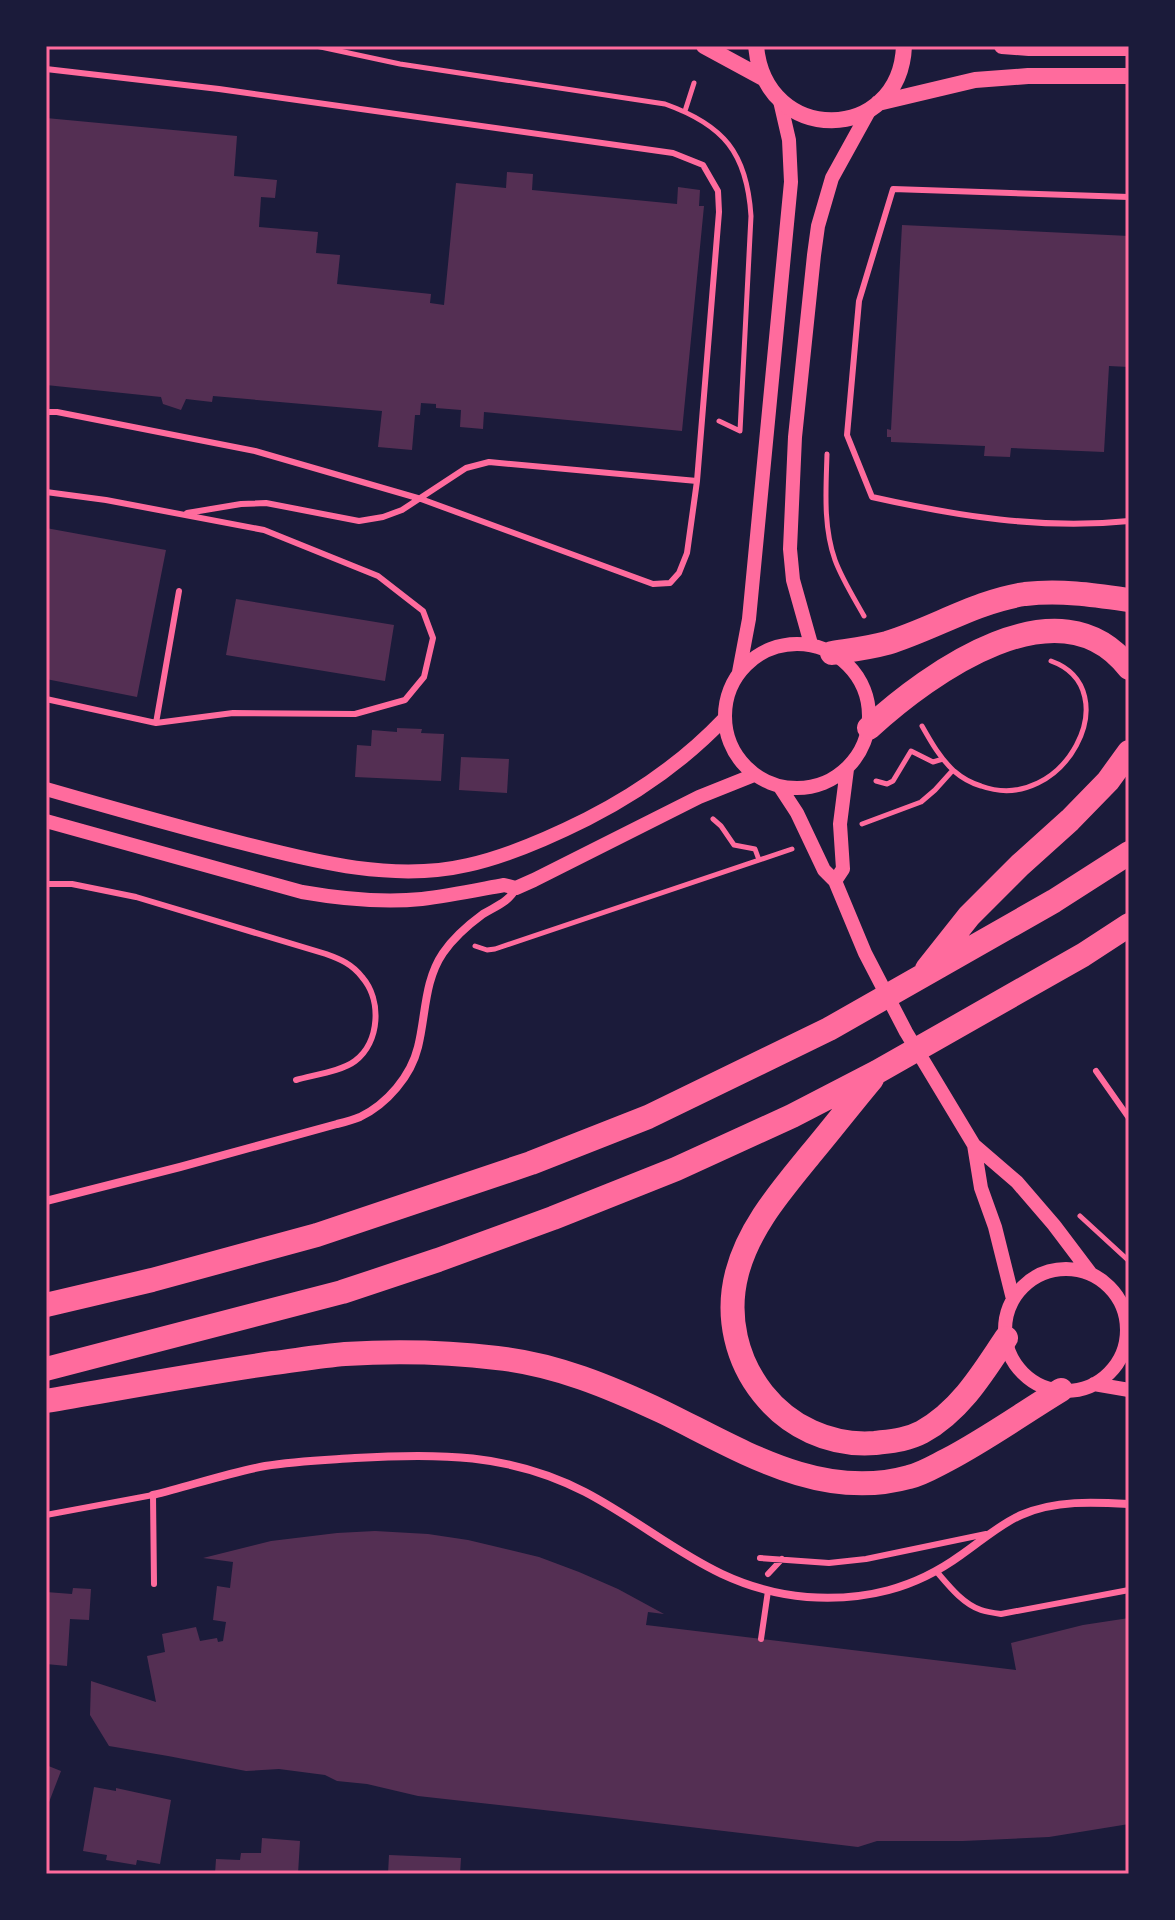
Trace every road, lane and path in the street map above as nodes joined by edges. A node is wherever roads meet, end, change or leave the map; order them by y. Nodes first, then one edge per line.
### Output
1 (704, 46) edge
2 (756, 46) edge
3 (904, 46) edge
4 (1002, 46) edge
5 (1129, 48) edge
6 (46, 69) edge
7 (1129, 76) edge
8 (763, 78) junction
9 (694, 83) dead end
10 (780, 101) junction
11 (874, 107) junction
12 (685, 111) dead end
13 (1129, 197) edge
14 (46, 412) edge
15 (827, 454) dead end
16 (697, 481) junction
17 (46, 492) edge
18 (421, 499) junction
19 (183, 513) junction
20 (1129, 521) edge
21 (179, 591) dead end
22 (1129, 600) edge
23 (864, 616) dead end
24 (822, 648) junction
25 (1044, 659) dead end
26 (1129, 668) edge
27 (739, 672) junction
28 (46, 699) edge
29 (724, 719) junction
30 (156, 723) junction
31 (922, 726) dead end
32 (869, 728) junction
33 (1129, 752) edge
34 (943, 759) junction
35 (847, 769) junction
36 (953, 770) junction
37 (754, 775) junction
38 (876, 781) dead end
39 (780, 787) junction
40 (46, 789) edge
41 (713, 819) dead end
42 (46, 821) edge
43 (849, 829) dead end
44 (804, 844) dead end
45 (1129, 853) edge
46 (759, 860) junction
47 (835, 881) junction
48 (46, 884) edge
49 (516, 888) junction
50 (1129, 925) edge
51 (467, 942) dead end
52 (918, 980) junction
53 (1096, 1071) dead end
54 (877, 1072) junction
55 (296, 1080) dead end
56 (1129, 1118) edge
57 (974, 1145) junction
58 (46, 1201) edge
59 (1076, 1213) dead end
60 (1129, 1261) edge
61 (1091, 1274) junction
62 (1013, 1299) junction
63 (46, 1305) edge
64 (1128, 1329) edge
65 (1006, 1338) junction
66 (46, 1369) edge
67 (1094, 1384) junction
68 (1061, 1390) junction
69 (1129, 1390) edge
70 (46, 1401) edge
71 (153, 1495) junction
72 (1129, 1504) edge
73 (46, 1515) edge
74 (994, 1532) junction
75 (760, 1558) dead end
76 (782, 1559) junction
77 (937, 1572) junction
78 (768, 1574) dead end
79 (154, 1584) dead end
80 (1129, 1590) edge
81 (768, 1591) junction
82 (761, 1639) dead end

1 - 8 main road
2 - 8 main road
3 - 11 main road
4 - 5 main road
6 - 16 lane
7 - 11 main road
8 - 10 main road
9 - 12 path
10 - 11 main road
10 - 27 street
11 - 24 street
13 - 20 lane
14 - 18 lane
15 - 23 path
16 - 18 lane
16 - 18 lane
17 - 19 lane
18 - 19 lane
19 - 30 lane
21 - 30 lane
22 - 24 highway
24 - 27 street
24 - 32 street
25 - 36 path
26 - 32 highway
27 - 29 street
28 - 30 lane
29 - 37 street
29 - 40 street
31 - 34 path
32 - 35 street
33 - 52 highway
34 - 36 path
34 - 38 path
35 - 39 street
35 - 47 street
36 - 43 path
37 - 39 street
37 - 49 street
39 - 47 street
41 - 46 path
42 - 49 street
44 - 46 path
45 - 52 highway
46 - 51 path
47 - 57 street
48 - 55 lane
49 - 58 street
50 - 54 highway
52 - 63 highway
53 - 56 lane
54 - 65 highway
54 - 66 highway
57 - 61 street
57 - 62 street
59 - 60 path
61 - 62 street
61 - 64 street
62 - 65 street
64 - 67 street
65 - 68 street
67 - 68 street
67 - 69 street
68 - 70 highway
71 - 73 lane
71 - 79 lane
71 - 81 street
72 - 74 street
74 - 76 lane
74 - 77 street
75 - 76 lane
76 - 78 lane
77 - 80 lane
77 - 81 street
81 - 82 lane

